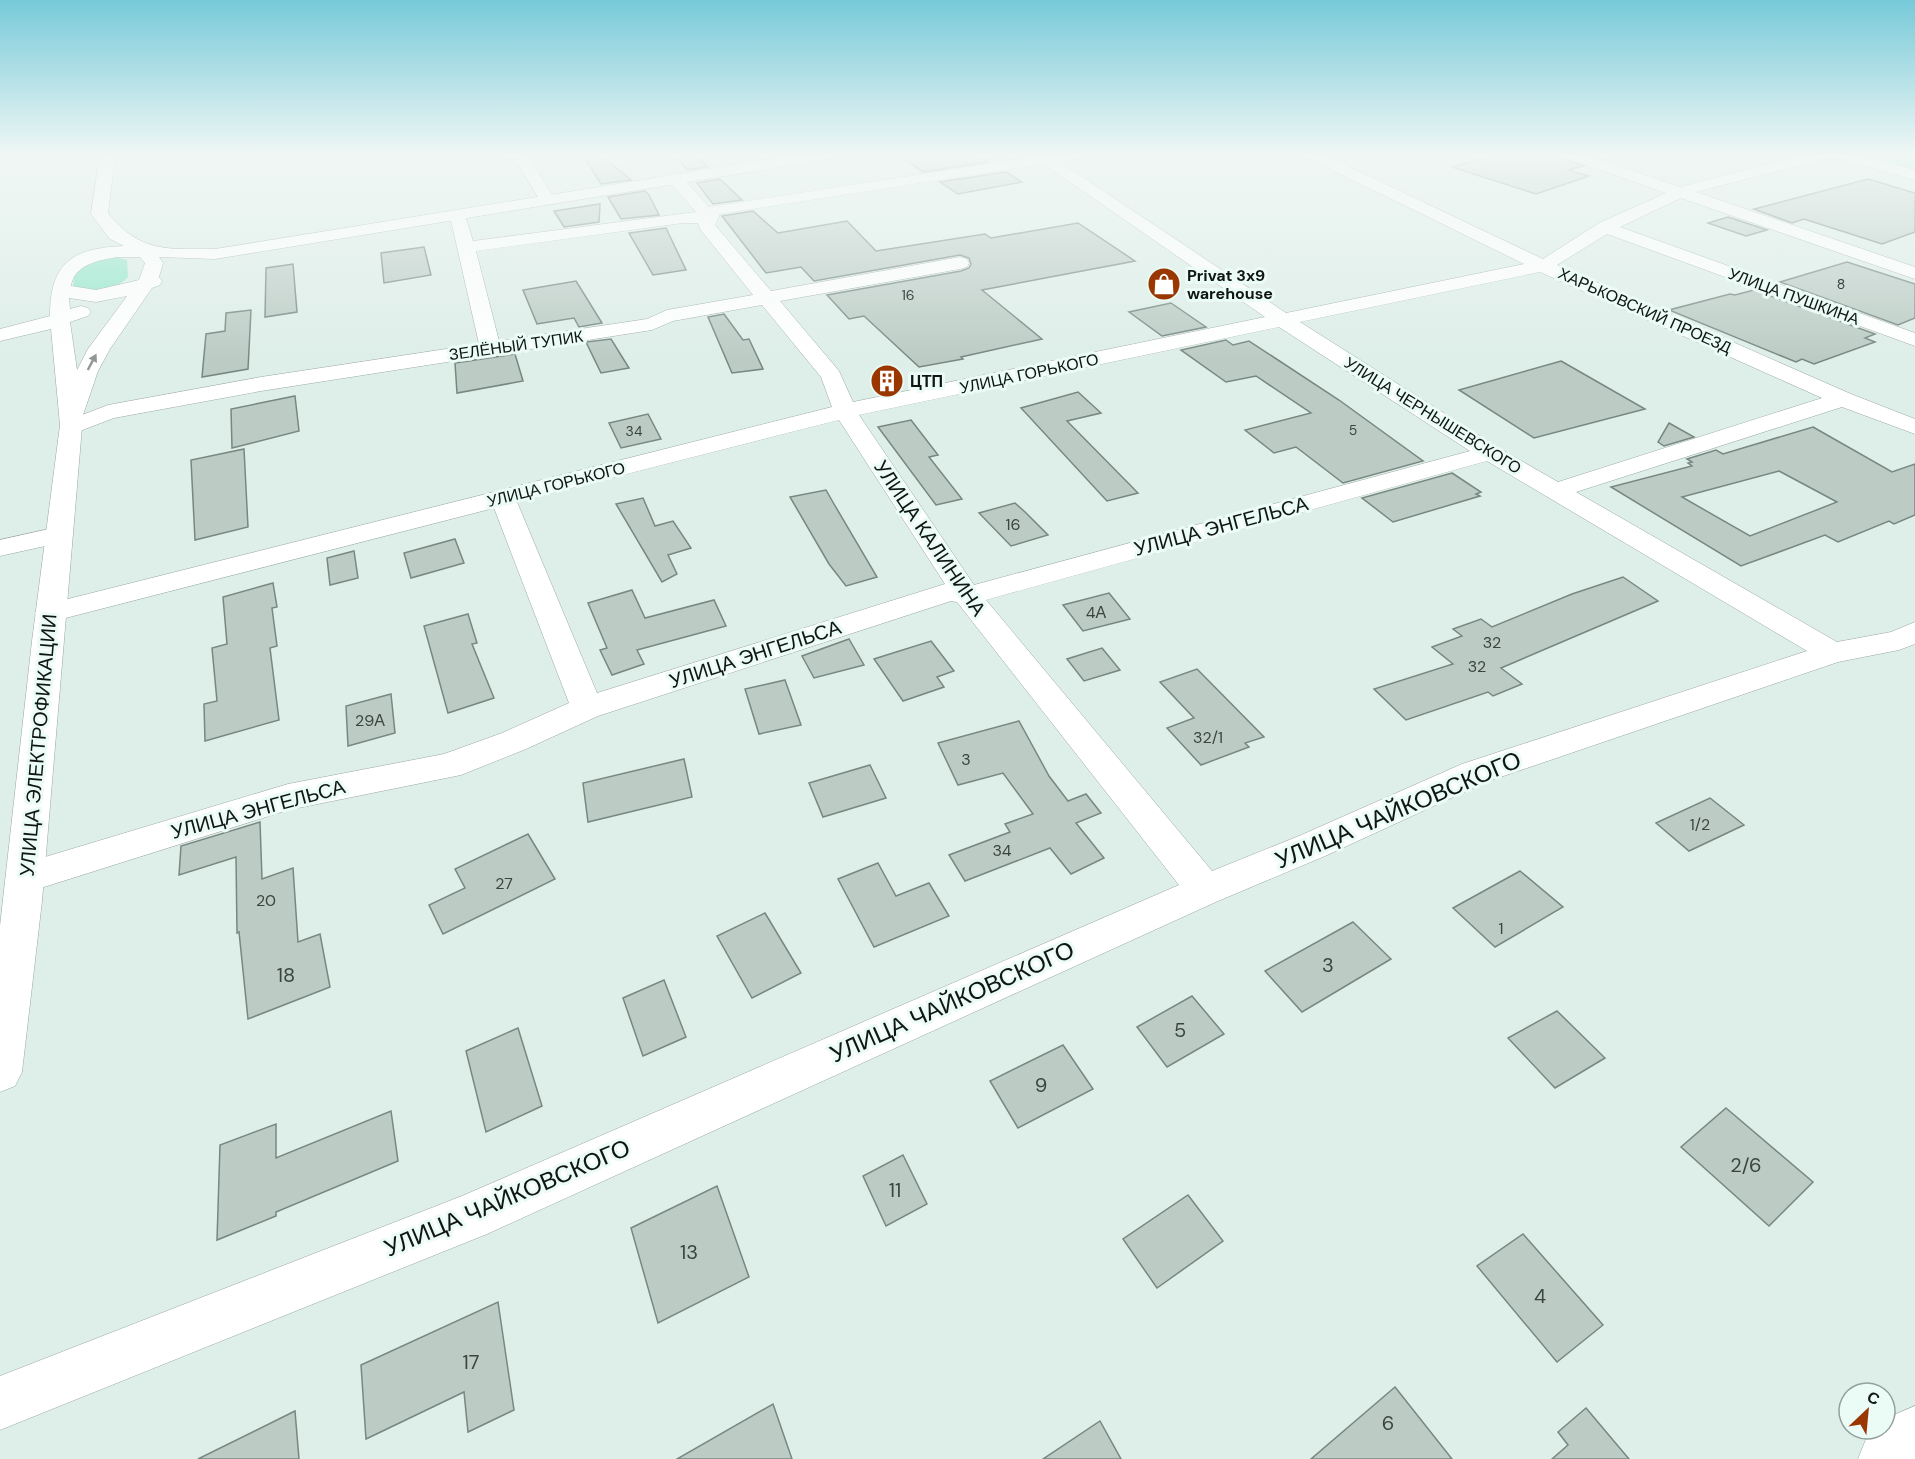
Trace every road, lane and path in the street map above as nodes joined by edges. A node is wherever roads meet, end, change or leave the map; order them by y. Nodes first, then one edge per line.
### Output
1 (106, 223) edge
2 (412, 223) edge
3 (460, 223) edge
4 (645, 223) edge
5 (707, 223) edge
6 (1140, 223) edge
7 (1457, 223) edge
8 (1613, 223) edge
9 (1773, 223) edge
10 (1605, 227) junction
11 (467, 247) junction
12 (252, 248) junction
13 (145, 251) junction
14 (960, 263) dead end
15 (1545, 265) junction
16 (1915, 273) edge
17 (145, 284) junction
18 (62, 289) junction
19 (768, 298) junction
20 (60, 319) junction
21 (1284, 321) junction
22 (0, 335) edge
23 (1915, 340) edge
24 (0, 344) edge
25 (490, 348) junction
26 (64, 354) junction
27 (1843, 399) junction
28 (845, 411) junction
29 (72, 422) junction
30 (1915, 427) edge
31 (1490, 453) junction
32 (1555, 491) junction
33 (502, 498) junction
34 (58, 535) junction
35 (0, 548) edge
36 (967, 596) junction
37 (50, 613) junction
38 (1915, 633) edge
39 (1833, 653) junction
40 (587, 708) junction
41 (25, 878) junction
42 (1205, 890) junction
43 (0, 1072) edge
44 (0, 1403) edge
45 (1915, 1433) edge
46 (1886, 1459) edge

1 - 13 street
2 - 12 street
3 - 11 street
4 - 11 street
5 - 19 street, УЛИЦА КАЛИНИНА
6 - 21 street, УЛИЦА ЧЕРНЫШЕВСКОГО
7 - 15 street, ХАРЬКОВСКИЙ ПРОЕЗД
8 - 10 street, УЛИЦА ГОРЬКОГО
9 - 16 street
10 - 15 street, УЛИЦА ГОРЬКОГО
10 - 23 street, УЛИЦА ПУШКИНА
11 - 25 street
12 - 13 street
12 - 17 street
13 - 17 street
13 - 18 street
14 - 19 street, ЗЕЛЁНЫЙ ТУПИК
15 - 21 street, УЛИЦА ГОРЬКОГО
15 - 27 street, ХАРЬКОВСКИЙ ПРОЕЗД
17 - 18 street
17 - 20 street
29 -> 17 street
18 - 20 street
19 - 25 street, ЗЕЛЁНЫЙ ТУПИК
19 - 28 street, УЛИЦА КАЛИНИНА
20 - 22 street
20 - 26 street
21 - 28 street, УЛИЦА ГОРЬКОГО
21 - 31 street, УЛИЦА ЧЕРНЫШЕВСКОГО
24 - 26 street
25 - 29 street, ЗЕЛЁНЫЙ ТУПИК
26 - 29 street
27 - 30 street, ХАРЬКОВСКИЙ ПРОЕЗД
27 - 32 street
28 - 33 street, УЛИЦА ГОРЬКОГО
28 - 36 street, УЛИЦА КАЛИНИНА
29 - 34 street, УЛИЦА ЭЛЕКТРОФИКАЦИИ
31 - 32 street, УЛИЦА ЧЕРНЫШЕВСКОГО
31 - 36 street, УЛИЦА ЭНГЕЛЬСА
32 - 39 street, УЛИЦА ЧЕРНЫШЕВСКОГО
33 - 37 street, УЛИЦА ГОРЬКОГО
33 - 40 street
34 - 35 street
34 - 37 street, УЛИЦА ЭЛЕКТРОФИКАЦИИ
36 - 40 street, УЛИЦА ЭНГЕЛЬСА
36 - 42 street, УЛИЦА КАЛИНИНА
37 - 41 street, УЛИЦА ЭЛЕКТРОФИКАЦИИ
38 - 39 street, УЛИЦА ЧАЙКОВСКОГО
39 - 42 street, УЛИЦА ЧАЙКОВСКОГО
40 - 41 street, УЛИЦА ЭНГЕЛЬСА
41 - 43 street, УЛИЦА ЭЛЕКТРОФИКАЦИИ
42 - 44 street, УЛИЦА ЧАЙКОВСКОГО
45 - 46 street

